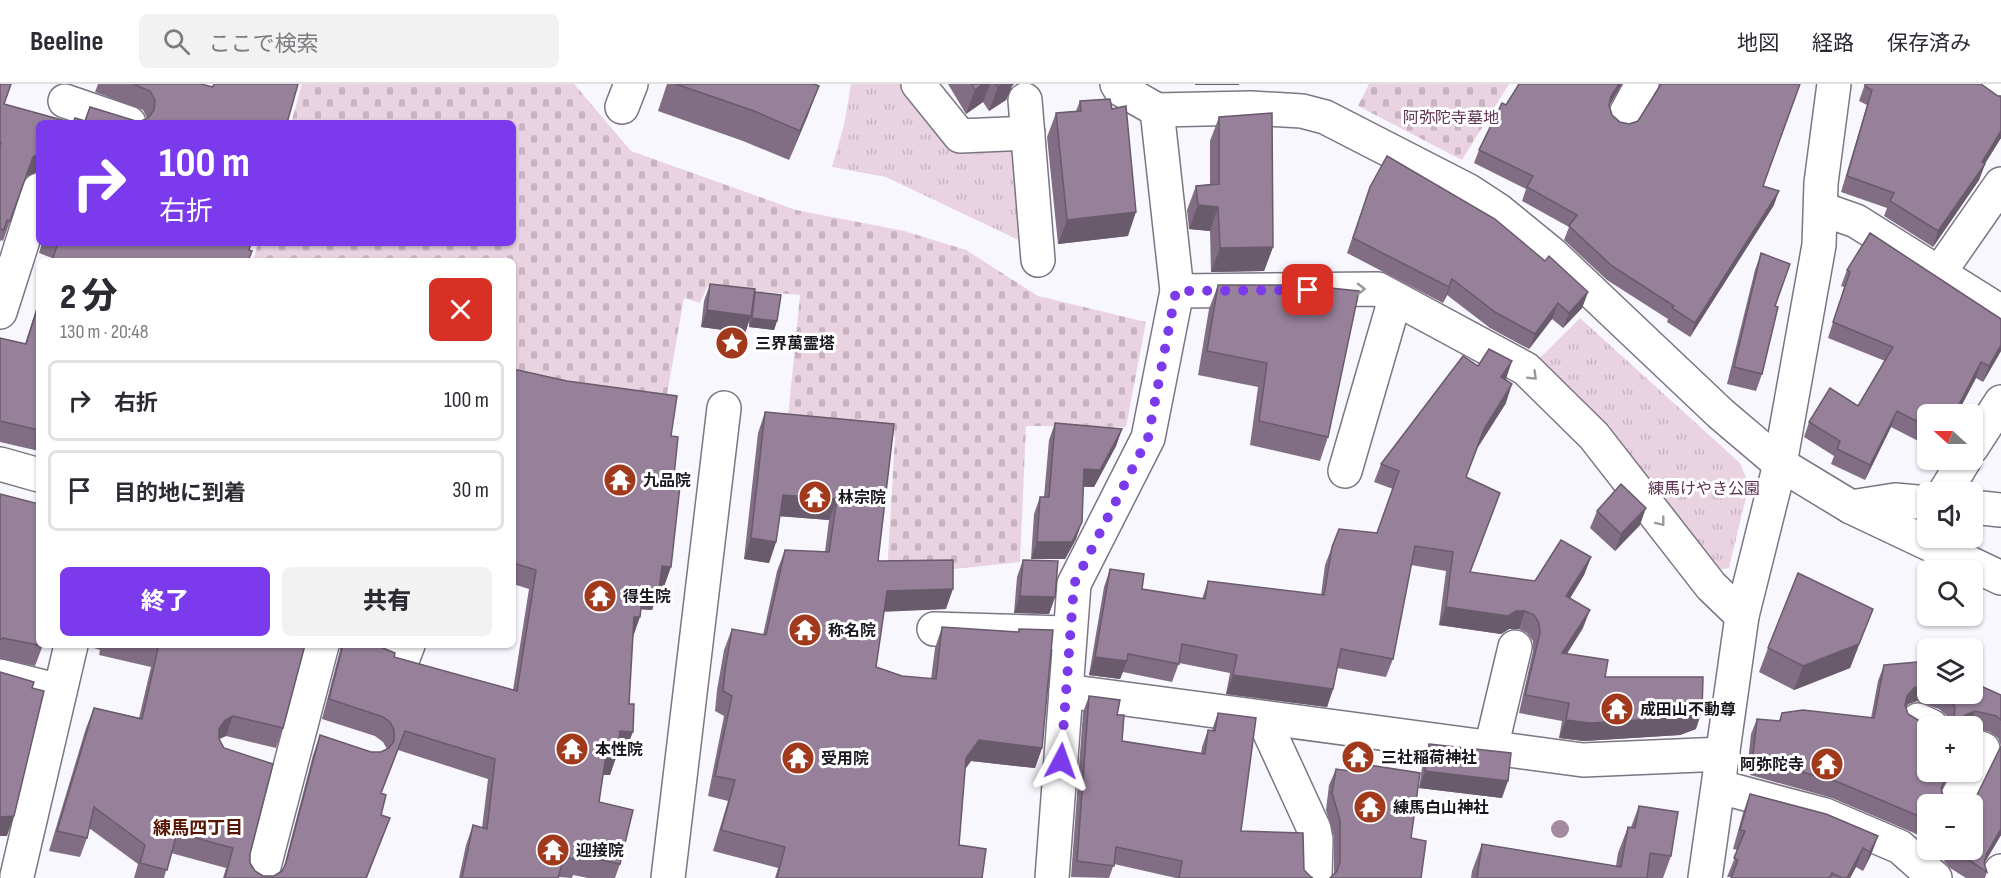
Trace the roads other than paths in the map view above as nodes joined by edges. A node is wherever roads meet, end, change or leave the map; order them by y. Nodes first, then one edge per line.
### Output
1 (918, 84) edge
2 (1118, 84) edge
3 (1642, 84) edge
4 (1834, 84) edge
5 (1982, 84) edge
6 (2001, 95) edge
7 (1024, 100) dead end
8 (65, 102) edge
9 (1157, 110) junction
10 (1623, 119) dead end
11 (120, 120) edge
12 (1028, 133) junction
13 (2001, 184) edge
14 (36, 200) edge
15 (1822, 209) junction
16 (1038, 260) dead end
17 (17, 266) edge
18 (1939, 273) junction
19 (1176, 291) junction
20 (1395, 299) junction
21 (0, 312) edge
22 (2001, 312) edge
23 (2001, 402) edge
24 (724, 408) dead end
25 (1983, 430) edge
26 (0, 464) edge
27 (1780, 464) junction
28 (1345, 471) dead end
29 (36, 474) edge
30 (1917, 502) edge
31 (1851, 507) junction
32 (1983, 508) edge
33 (2001, 510) edge
34 (2001, 578) edge
35 (1742, 616) junction
36 (934, 629) dead end
37 (1071, 633) junction
38 (1515, 647) dead end
39 (70, 648) edge
40 (322, 648) edge
41 (375, 648) edge
42 (407, 648) edge
43 (0, 676) edge
44 (60, 691) junction
45 (1066, 691) junction
46 (1263, 718) junction
47 (1491, 748) junction
48 (1723, 754) junction
49 (1720, 787) junction
50 (1929, 864) edge
51 (2001, 871) edge
52 (11, 876) edge
53 (261, 878) edge
54 (668, 878) edge
55 (1052, 878) edge
56 (1315, 878) edge
57 (1705, 878) edge
58 (1997, 878) edge

1 - 12 street
2 - 9 street
3 - 10 street
4 - 15 street
5 - 6 street
7 - 12 street
8 - 11 street
9 - 19 street
9 - 27 street
12 - 16 street
13 - 18 street
14 - 17 street
15 - 18 street
15 - 27 street
17 - 21 street
18 - 22 street
19 -> 20 street
19 - 37 street
20 - 28 street
20 -> 35 street
23 - 25 street
24 - 54 street
26 - 29 street
27 - 31 street
27 - 35 street
30 - 31 street
31 - 34 street
32 - 33 street
35 - 48 street
36 - 37 street
37 - 45 street
38 - 47 street
39 - 44 street
40 - 53 street
41 - 42 street
43 - 44 street
44 - 52 street
45 - 46 street
45 - 55 street
46 - 47 street
46 - 56 street
47 - 48 street
48 - 49 street
49 - 50 street
49 - 57 street
51 - 58 street

